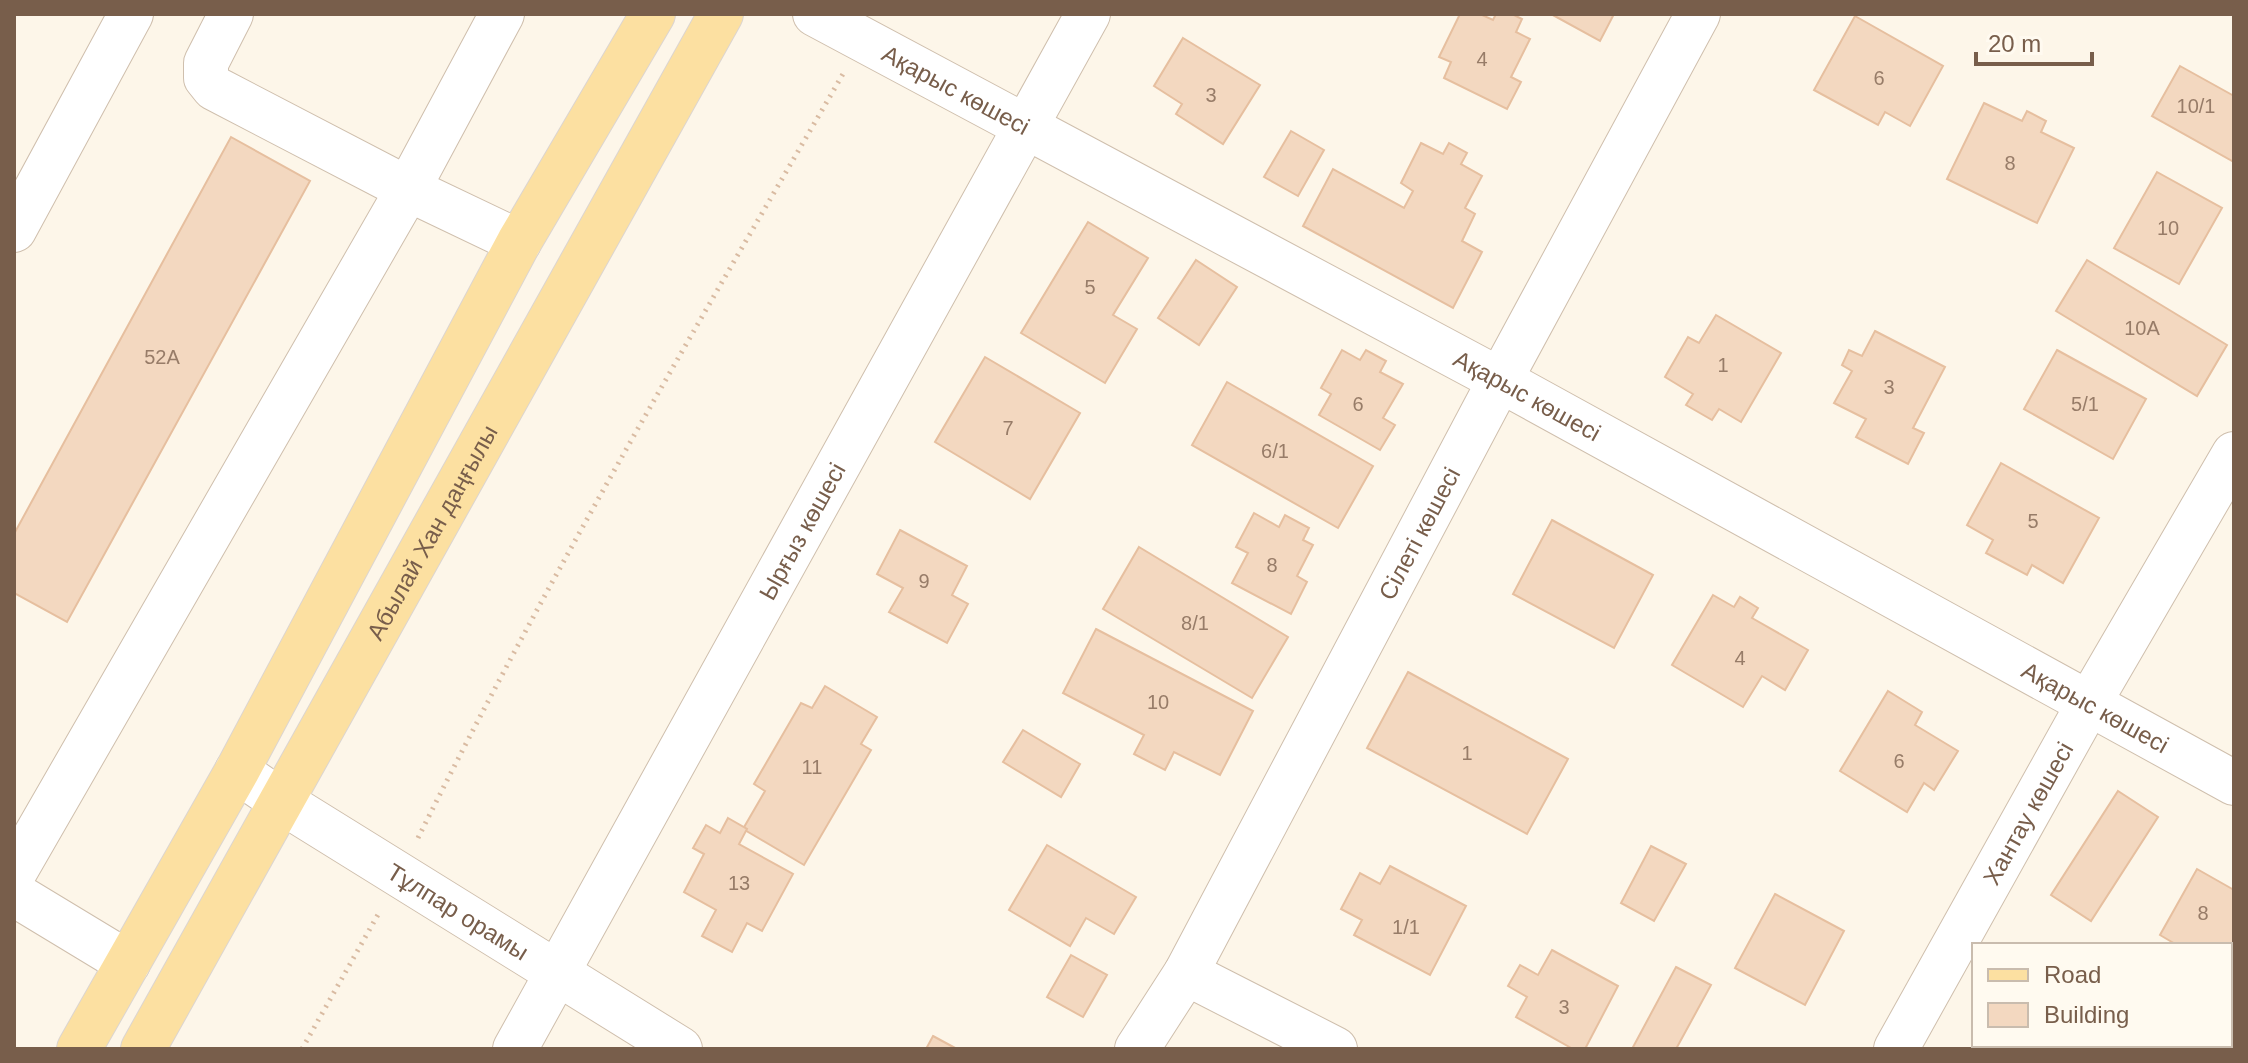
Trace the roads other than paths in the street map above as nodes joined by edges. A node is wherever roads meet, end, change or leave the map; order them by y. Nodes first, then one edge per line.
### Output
1 (131, 14) edge
2 (231, 14) edge
3 (653, 14) edge
4 (721, 14) edge
5 (815, 14) edge
6 (1088, 14) edge
7 (1698, 14) edge
8 (495, 17) edge
9 (1027, 125) junction
10 (408, 189) junction
11 (14, 230) edge
12 (519, 242) junction
13 (1500, 380) junction
14 (2234, 454) edge
15 (2089, 703) junction
16 (237, 771) junction
17 (2234, 783) edge
18 (282, 802) junction
19 (14, 873) edge
20 (14, 894) edge
21 (128, 963) junction
22 (557, 973) junction
23 (1186, 973) junction
24 (79, 1049) edge
25 (143, 1049) edge
26 (515, 1049) edge
27 (680, 1049) edge
28 (1137, 1049) edge
29 (1335, 1049) edge
30 (1896, 1049) edge

1 - 11 street
2 - 10 street
3 - 12 main road
4 - 18 main road, Абылай Хан даңғылы
5 - 9 street, Ақарыс көшесі
6 - 9 street, Ырғыз көшесі
7 - 13 street, Сілеті көшесі
8 - 10 street
9 - 13 street, Ақарыс көшесі
9 - 22 street, Ырғыз көшесі
10 - 12 street
10 - 19 street
12 - 16 main road
13 - 15 street, Ақарыс көшесі
13 - 23 street, Сілеті көшесі
14 - 15 street, Хантау көшесі
15 - 17 street, Ақарыс көшесі
15 - 30 street, Хантау көшесі
16 - 18 street, Тұлпар орамы
16 - 21 main road
18 - 22 street, Тұлпар орамы
18 - 25 main road, Абылай Хан даңғылы
20 - 21 street
21 - 24 main road
22 - 26 street, Ырғыз көшесі
22 - 27 street, Тұлпар орамы
23 - 28 street, Сілеті көшесі
23 - 29 street

